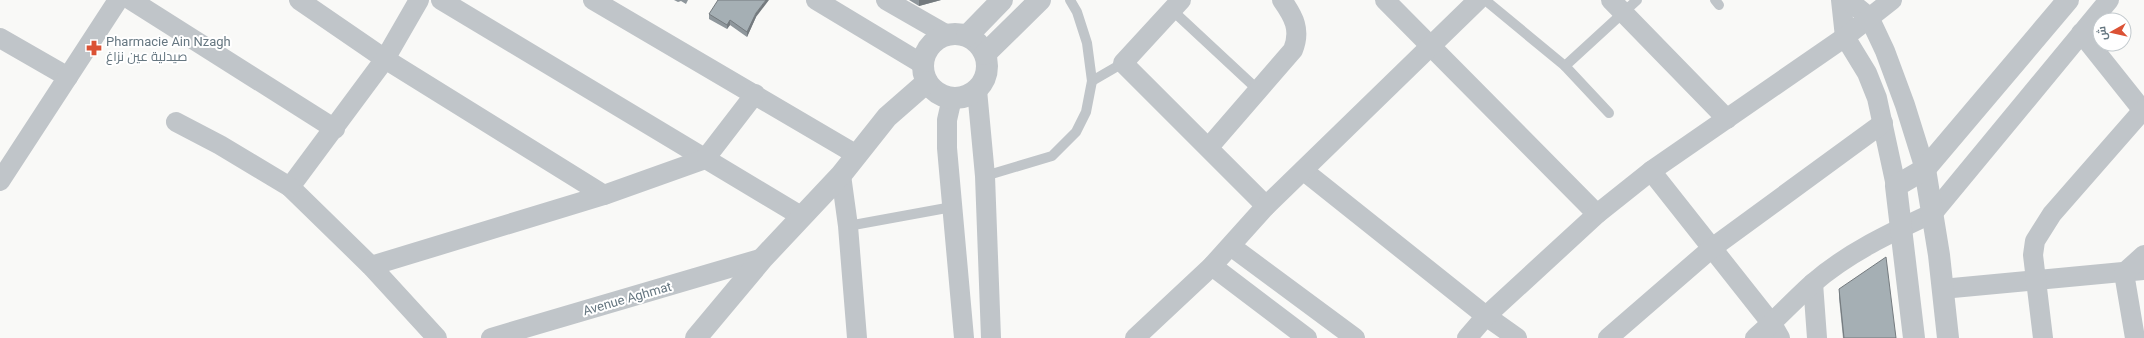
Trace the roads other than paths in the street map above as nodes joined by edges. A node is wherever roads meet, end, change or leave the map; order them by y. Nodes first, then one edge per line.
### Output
1 (118, 0) edge
2 (131, 0) edge
3 (419, 0) edge
4 (441, 0) edge
5 (593, 0) edge
6 (816, 0) edge
7 (886, 0) edge
8 (1002, 0) edge
9 (1040, 0) edge
10 (1070, 0) edge
11 (1282, 0) edge
12 (1385, 0) edge
13 (1478, 0) edge
14 (1485, 0) edge
15 (1841, 0) edge
16 (1848, 0) edge
17 (1892, 0) edge
18 (2068, 0) edge
19 (2109, 0) edge
20 (304, 1) edge
21 (1624, 4) edge
22 (1177, 5) edge
23 (1869, 17) junction
24 (2081, 33) junction
25 (957, 35) junction
26 (1845, 37) junction
27 (0, 38) edge
28 (1429, 46) junction
29 (986, 54) junction
30 (385, 59) junction
31 (1124, 63) junction
32 (1565, 66) junction
33 (925, 74) junction
34 (68, 77) junction
35 (1092, 81) junction
36 (977, 90) junction
37 (1258, 90) junction
38 (755, 94) junction
39 (952, 98) junction
40 (2143, 111) edge
41 (1609, 113) dead end
42 (1727, 119) junction
43 (176, 122) dead end
44 (1883, 123) junction
45 (335, 129) junction
46 (1208, 146) junction
47 (857, 155) junction
48 (705, 159) junction
49 (1925, 169) junction
50 (1304, 171) junction
51 (1651, 171) junction
52 (841, 175) junction
53 (985, 176) junction
54 (0, 181) edge
55 (1896, 186) junction
56 (290, 187) junction
57 (604, 195) junction
58 (1266, 206) junction
59 (952, 207) junction
60 (1933, 213) junction
61 (1596, 214) junction
62 (801, 216) junction
63 (848, 226) junction
64 (1901, 228) junction
65 (1232, 247) junction
66 (1712, 248) junction
67 (2144, 255) edge
68 (763, 258) junction
69 (371, 266) junction
70 (1212, 266) junction
71 (2144, 270) edge
72 (2124, 272) junction
73 (2036, 281) junction
74 (1813, 283) junction
75 (1942, 289) junction
76 (1486, 316) junction
77 (1776, 331) edge
78 (1145, 335) edge
79 (437, 338) edge
80 (491, 338) edge
81 (696, 338) edge
82 (857, 338) edge
83 (964, 338) edge
84 (991, 338) edge
85 (1307, 338) edge
86 (1355, 338) edge
87 (1467, 338) edge
88 (1517, 338) edge
89 (1608, 338) edge
90 (1755, 338) edge
91 (1817, 338) edge
92 (1914, 338) edge
93 (1948, 338) edge
94 (2043, 338) edge
95 (2135, 338) edge

1 - 34 street
2 - 45 street
3 - 30 street
4 - 48 street
5 - 38 street
6 - 33 street
7 - 25 street
8 - 25 street
9 - 29 street
10 - 35 lane
11 - 37 street
12 - 28 street
13 - 28 street
14 - 32 lane
15 - 26 street
16 - 23 street
17 - 23 street
18 - 49 street
19 - 24 street
20 - 30 street
21 - 32 lane
21 - 42 street
22 - 31 street
22 - 37 lane
23 - 26 street
23 - 49 street
24 - 40 street
24 - 60 street
25 - 29 street
25 - 33 street
26 - 42 street
26 - 44 street
27 - 34 street
28 - 50 street
28 - 61 street
29 - 36 street
30 - 45 street
30 - 57 street
31 - 35 lane
31 - 46 street
32 - 41 lane
33 - 39 street
33 - 47 street
34 - 54 street
35 - 53 lane
36 - 39 street
36 - 53 street
37 - 46 street
38 - 47 street
38 - 48 street
39 - 59 street
40 - 73 street
42 - 51 street
43 - 56 street
44 - 55 street
44 - 66 street
45 - 56 street
46 - 58 street
47 - 52 street
48 - 57 street
48 - 62 street
49 - 55 street
49 - 60 street
50 - 58 street
50 - 76 street
51 - 61 street
51 - 66 street
52 - 62 street
52 - 63 street
53 - 84 street
55 - 64 street
56 - 69 street
57 - 69 street
58 - 65 street
59 - 63 lane
59 - 83 street
60 - 64 street
60 - 75 street
61 - 76 street
62 - 68 street
63 - 82 street
64 - 74 street
64 - 92 street
65 - 70 street
65 - 86 street
66 - 77 street
66 - 89 street
67 - 72 street
68 - 80 street, Avenue Aghmat
68 - 81 street
69 - 79 street
70 - 78 street
70 - 85 street
71 - 72 street
72 - 73 street
72 - 95 street
73 - 75 street
73 - 94 street
74 - 77 street
74 - 91 street
75 - 93 street
76 - 87 street
76 - 88 street
77 - 90 street

